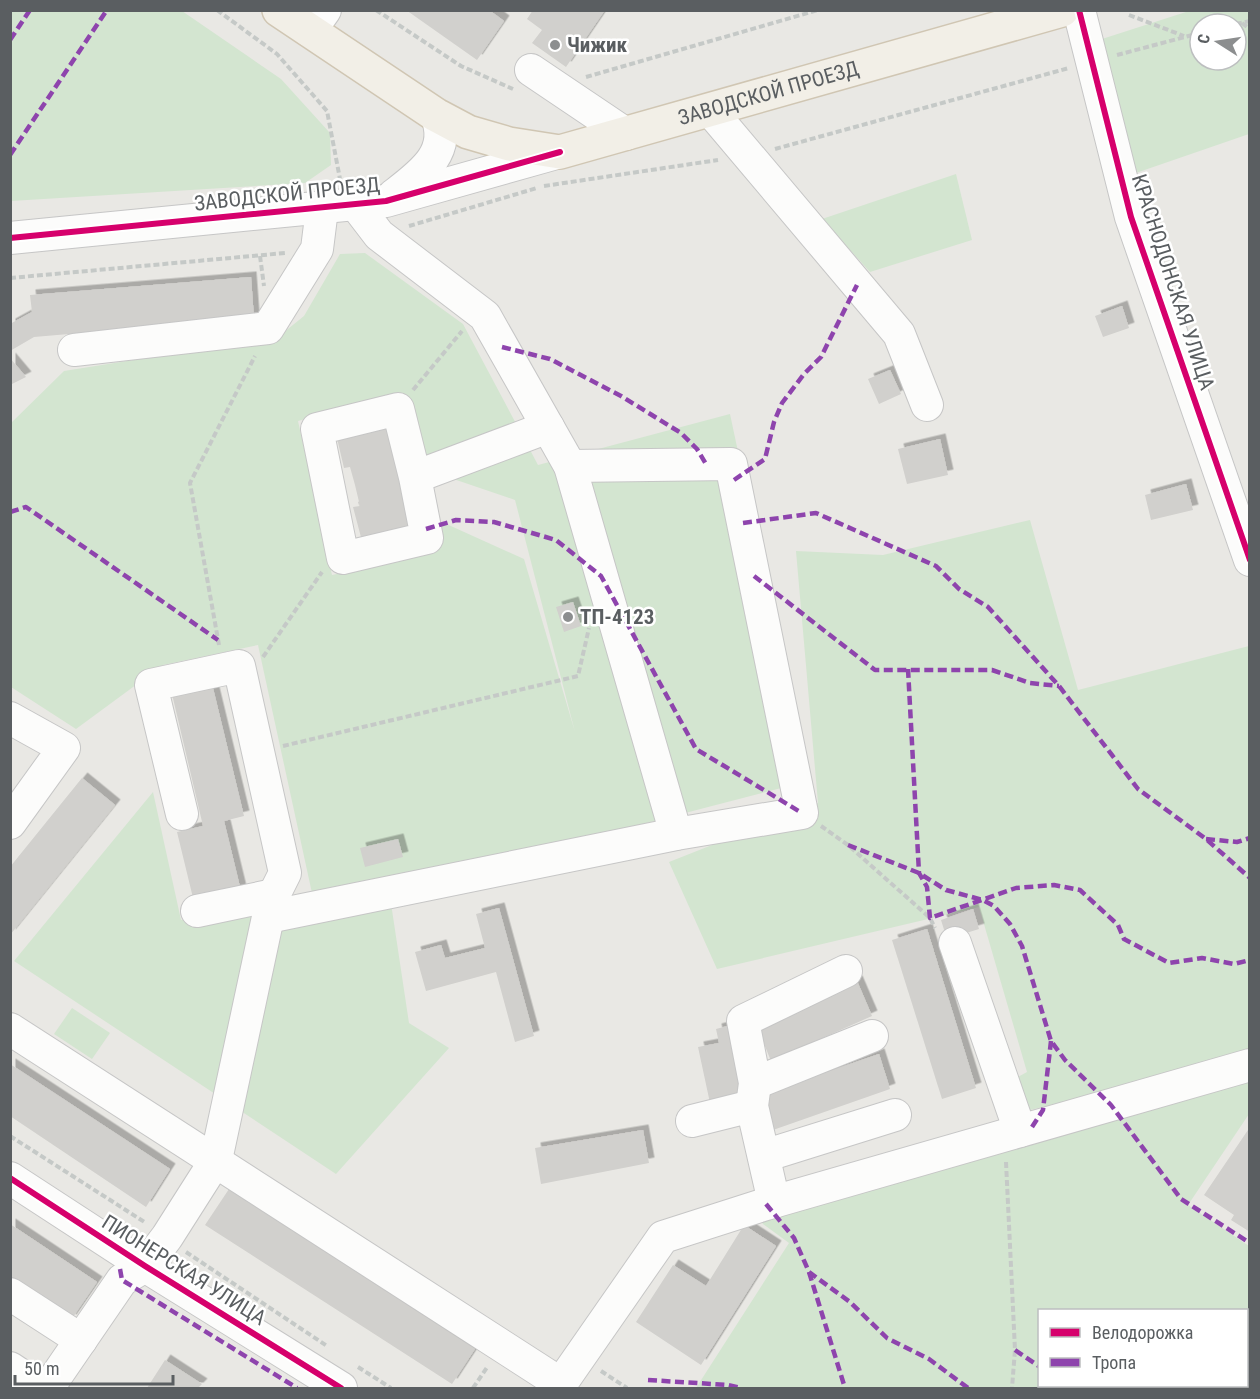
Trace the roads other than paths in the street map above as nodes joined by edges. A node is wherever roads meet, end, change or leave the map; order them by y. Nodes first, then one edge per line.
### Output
1 (279, 10) edge
2 (1062, 10) edge
3 (1079, 10) edge
4 (317, 21) edge
5 (543, 78) road end
6 (710, 110) junction
7 (436, 115) junction
8 (627, 134) junction
9 (560, 152) junction
10 (352, 205) junction
11 (10, 238) edge
12 (74, 350) dead end
13 (927, 405) dead end
14 (548, 427) junction
15 (570, 466) junction
16 (415, 477) junction
17 (1250, 560) edge
18 (10, 718) edge
19 (182, 814) dead end
20 (10, 823) edge
21 (676, 834) junction
22 (271, 906) junction
23 (197, 910) dead end
24 (945, 935) road end
25 (846, 971) dead end
26 (10, 1029) edge
27 (872, 1036) dead end
28 (1250, 1065) edge
29 (753, 1095) junction
30 (895, 1115) dead end
31 (692, 1121) dead end
32 (1013, 1143) junction
33 (764, 1156) junction
34 (216, 1160) junction
35 (10, 1178) edge
36 (774, 1202) junction
37 (145, 1266) junction
38 (10, 1294) edge
39 (81, 1340) junction
40 (10, 1368) edge
41 (346, 1376) edge
42 (559, 1387) edge
43 (40, 1389) edge
44 (48, 1389) edge

1 - 4 main road
2 - 6 main road, ЗАВОДСКОЙ ПРОЕЗД
3 - 17 street, КРАСНОДОНСКАЯ УЛИЦА
4 - 7 main road
5 - 8 street
6 - 8 main road, ЗАВОДСКОЙ ПРОЕЗД
6 - 13 street
7 - 9 main road
7 - 10 street
8 - 9 main road, ЗАВОДСКОЙ ПРОЕЗД
9 - 10 street, ЗАВОДСКОЙ ПРОЕЗД
10 - 11 street, ЗАВОДСКОЙ ПРОЕЗД
10 - 12 street
10 - 14 street
14 - 15 street
14 - 16 street
15 - 21 street
15 - 21 street
16 - 16 street
18 - 20 street
19 - 22 street
21 - 22 street
22 - 23 street
22 - 34 street
24 - 32 street
25 - 29 street
26 - 34 street
27 - 29 street
28 - 32 street
29 - 31 street
29 - 33 street
30 - 33 street
32 - 36 street
33 - 36 street
34 - 37 street
34 - 42 street
35 - 37 street, ПИОНЕРСКАЯ УЛИЦА
36 - 42 street
37 - 39 street
37 - 41 street, ПИОНЕРСКАЯ УЛИЦА
38 - 39 street
39 - 44 street
40 - 43 street

